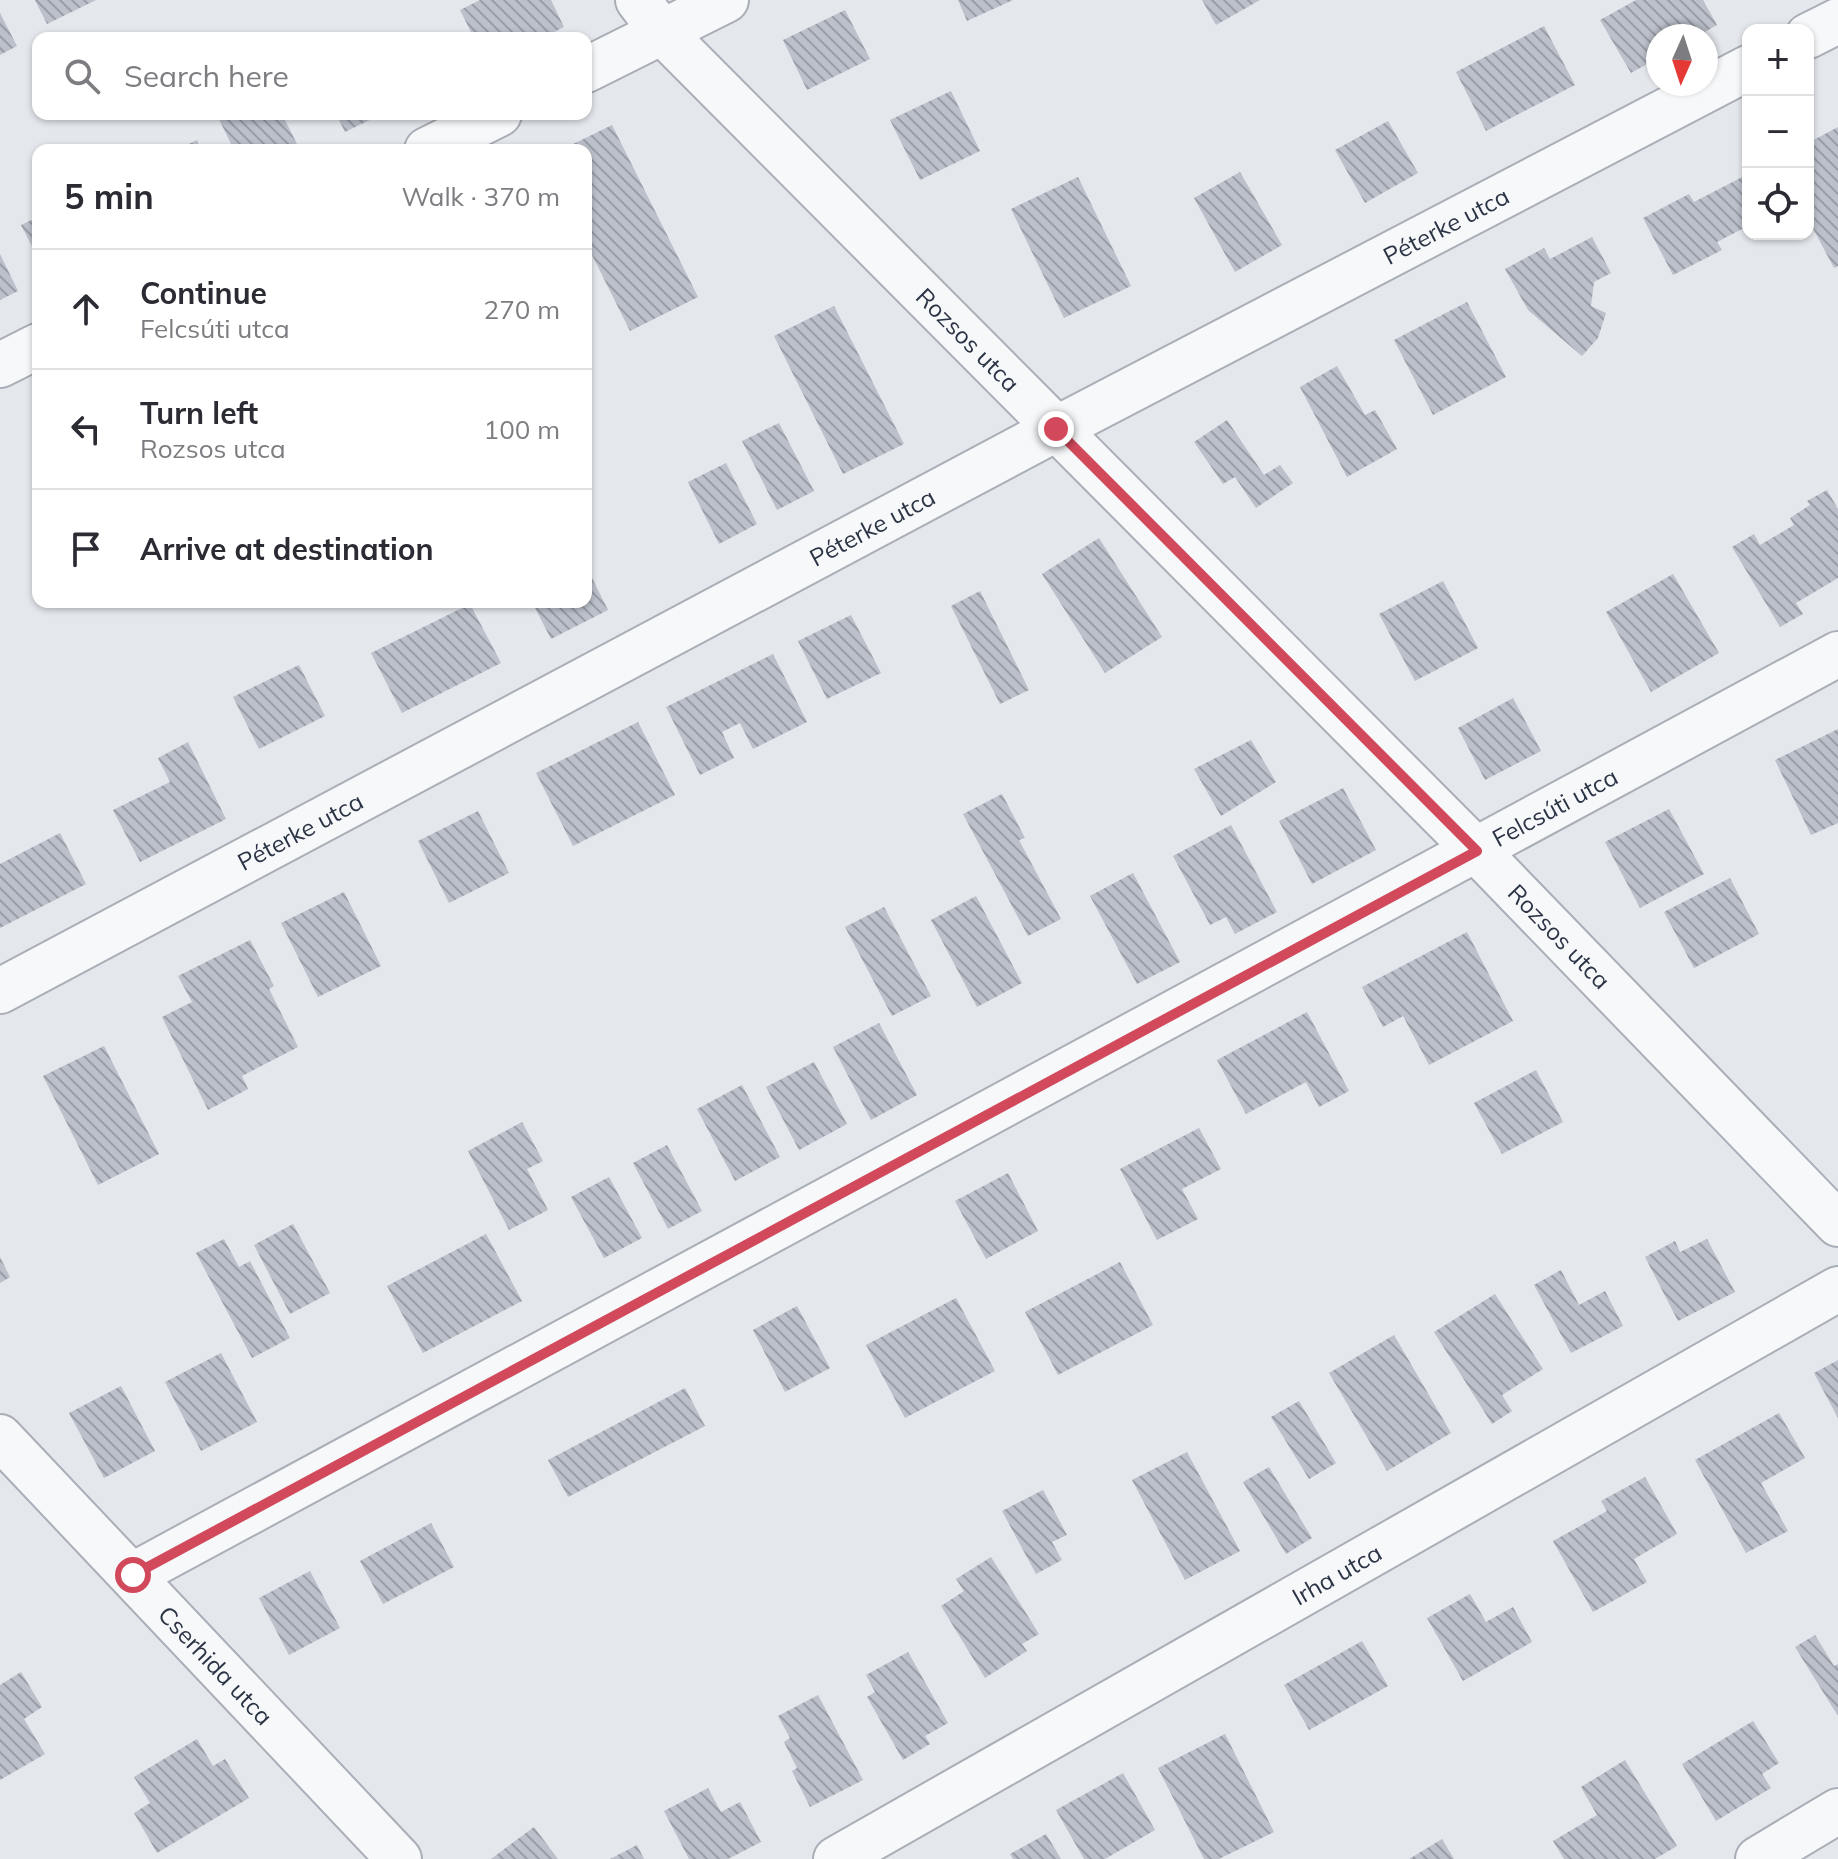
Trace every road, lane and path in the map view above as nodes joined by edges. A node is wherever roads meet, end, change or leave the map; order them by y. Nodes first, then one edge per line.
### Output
1 (726, 0) edge
2 (650, 16) edge
3 (1838, 21) edge
4 (1814, 33) edge
5 (592, 65) edge
6 (1742, 71) edge
7 (487, 120) edge
8 (439, 144) edge
9 (32, 349) edge
10 (0, 365) edge
11 (1056, 429) junction
12 (1838, 654) edge
13 (1477, 851) junction
14 (0, 991) edge
15 (1838, 1224) edge
16 (1838, 1289) edge
17 (0, 1437) edge
18 (133, 1575) junction
19 (1838, 1811) edge
20 (399, 1859) edge
21 (836, 1859) edge
22 (1758, 1859) edge

1 - 2 street
2 - 5 street
2 - 11 street, Rozsos utca
3 - 4 street
6 - 11 street, Péterke utca
7 - 8 street
9 - 10 street
11 - 13 street, Rozsos utca
11 - 14 street, Péterke utca
12 - 13 street, Felcsúti utca
13 - 15 street, Rozsos utca
13 - 18 street, Felcsúti utca
16 - 21 street, Irha utca
17 - 18 street, Cserhida utca
18 - 20 street, Cserhida utca
19 - 22 street

